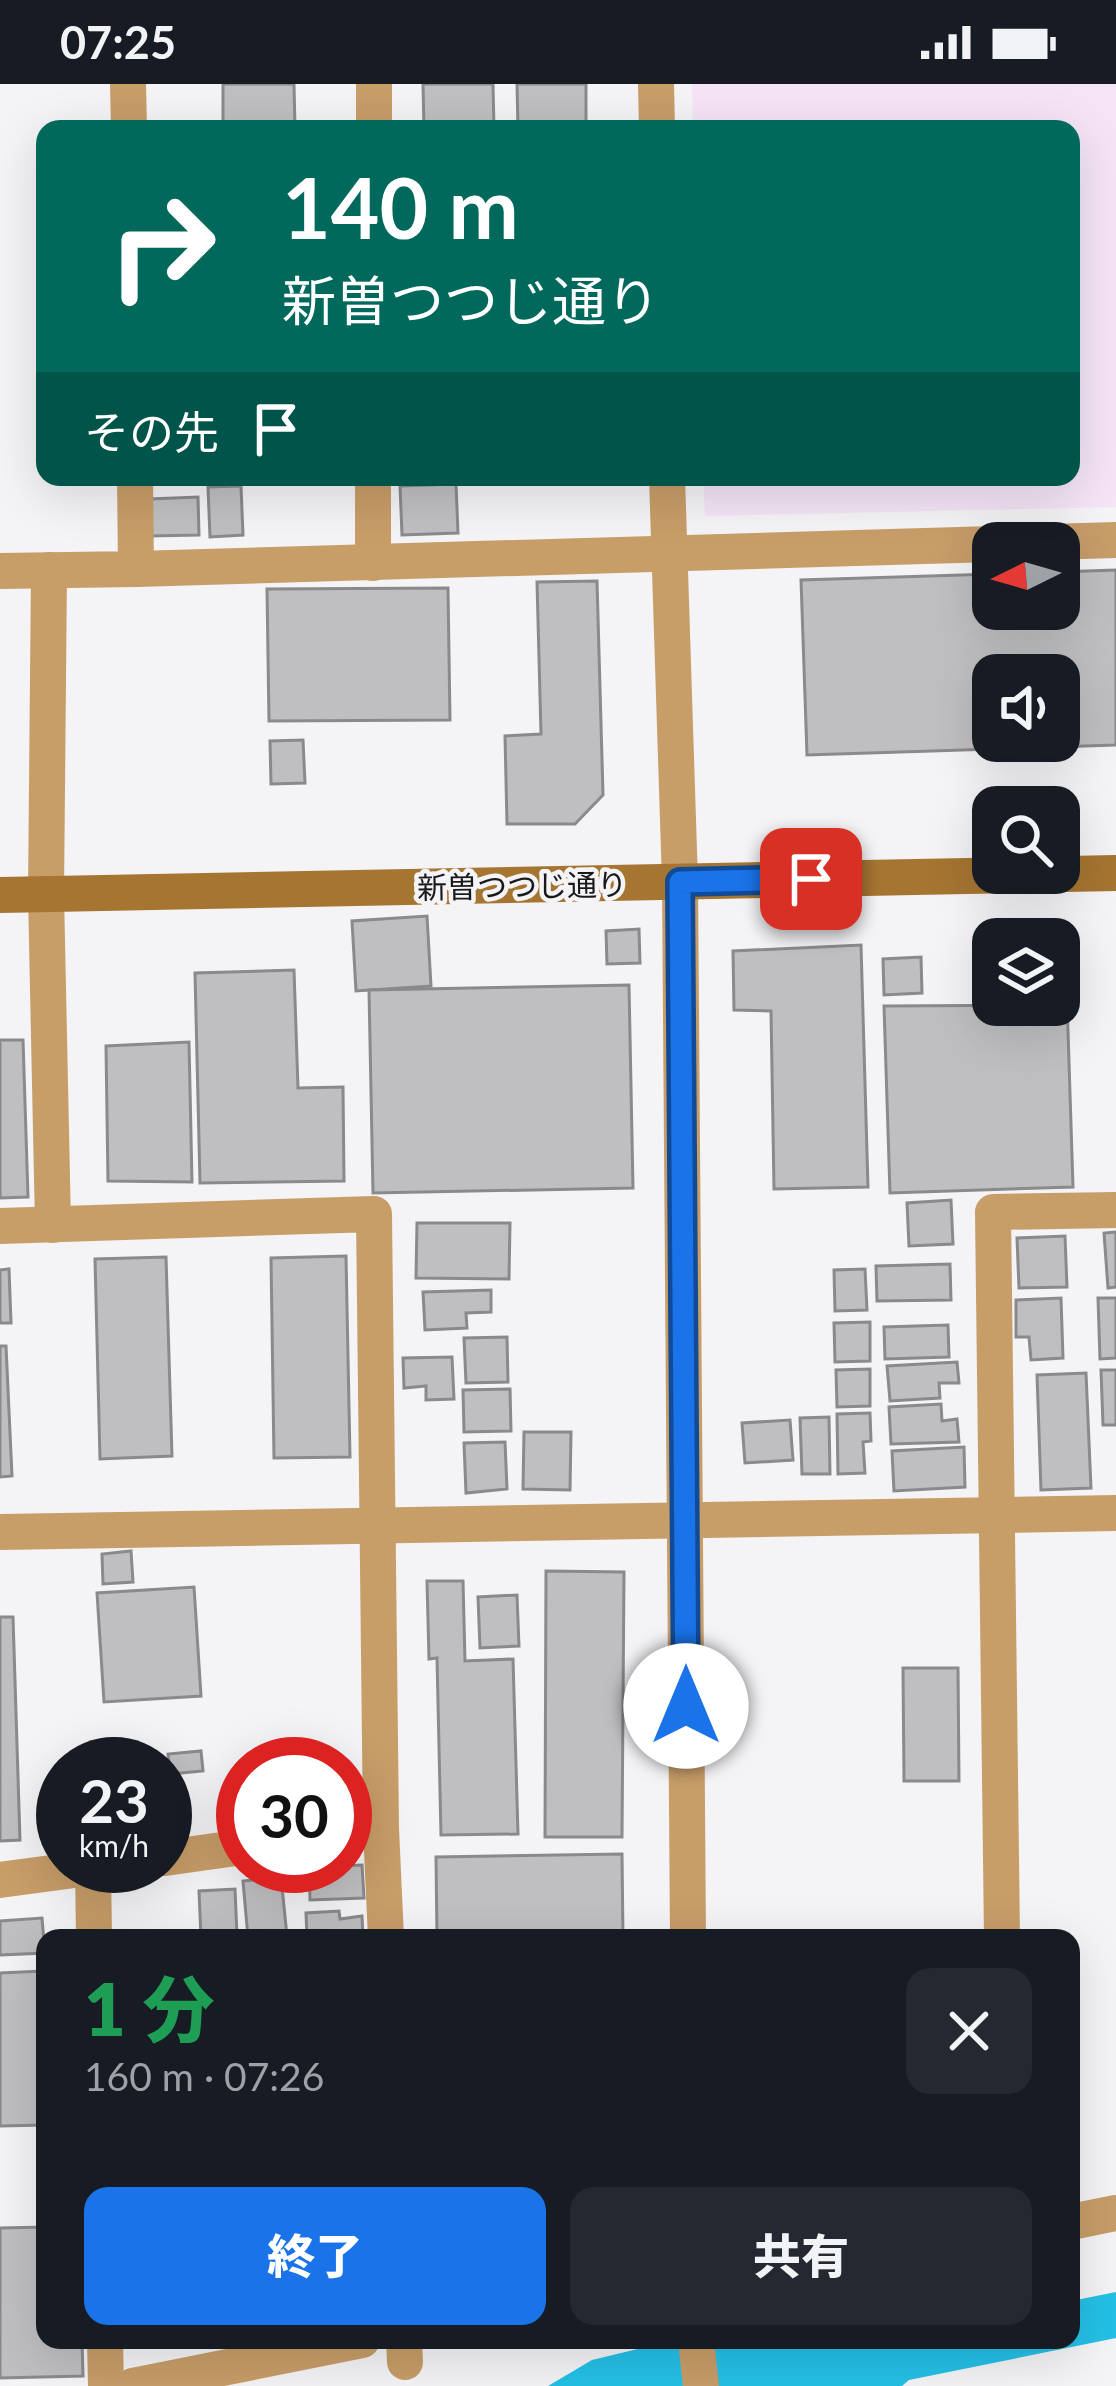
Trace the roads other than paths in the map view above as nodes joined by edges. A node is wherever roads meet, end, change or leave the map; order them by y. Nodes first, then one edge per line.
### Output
1 (128, 84) edge
2 (374, 84) edge
3 (656, 84) edge
4 (129, 120) edge
5 (374, 120) edge
6 (657, 120) edge
7 (135, 486) edge
8 (374, 486) edge
9 (667, 486) edge
10 (1116, 540) edge
11 (1080, 541) edge
12 (972, 545) edge
13 (669, 554) junction
14 (374, 562) junction
15 (136, 569) junction
16 (49, 570) junction
17 (0, 571) edge
18 (1116, 874) edge
19 (680, 882) junction
20 (46, 894) junction
21 (0, 895) edge
22 (1116, 1210) edge
23 (53, 1225) junction
24 (0, 1226) edge
25 (1116, 1514) edge
26 (998, 1515) junction
27 (685, 1520) junction
28 (377, 1524) junction
29 (0, 1532) edge
30 (367, 1737) edge
31 (372, 1873) edge
32 (36, 1875) edge
33 (0, 1880) edge
34 (93, 1893) edge
35 (94, 1929) edge
36 (384, 1929) edge
37 (688, 1929) edge
38 (1002, 1929) edge
39 (1116, 2213) edge
40 (1080, 2220) edge
41 (105, 2349) edge
42 (317, 2349) edge
43 (697, 2349) edge
44 (106, 2386) edge
45 (133, 2386) edge
46 (700, 2386) edge

1 - 4 street
2 - 5 street
3 - 6 street
7 - 15 street
8 - 14 street
9 - 13 street
10 - 11 street
12 - 13 street
13 - 14 street
13 - 19 street
14 - 15 street
15 - 16 street
16 - 17 street
16 - 20 street
18 - 19 street, 新曽つつじ通り
19 - 20 street, 新曽つつじ通り
19 - 27 street
20 - 21 street, 新曽つつじ通り
20 - 23 street
22 - 26 street
23 - 24 street
23 - 28 street
25 - 26 street
26 - 27 street
26 - 38 street
27 - 28 street
27 - 37 street
28 - 29 street
28 - 30 street
31 - 36 street
32 - 33 street
34 - 35 street
39 - 40 street
41 - 44 street
42 - 45 street
43 - 46 street

